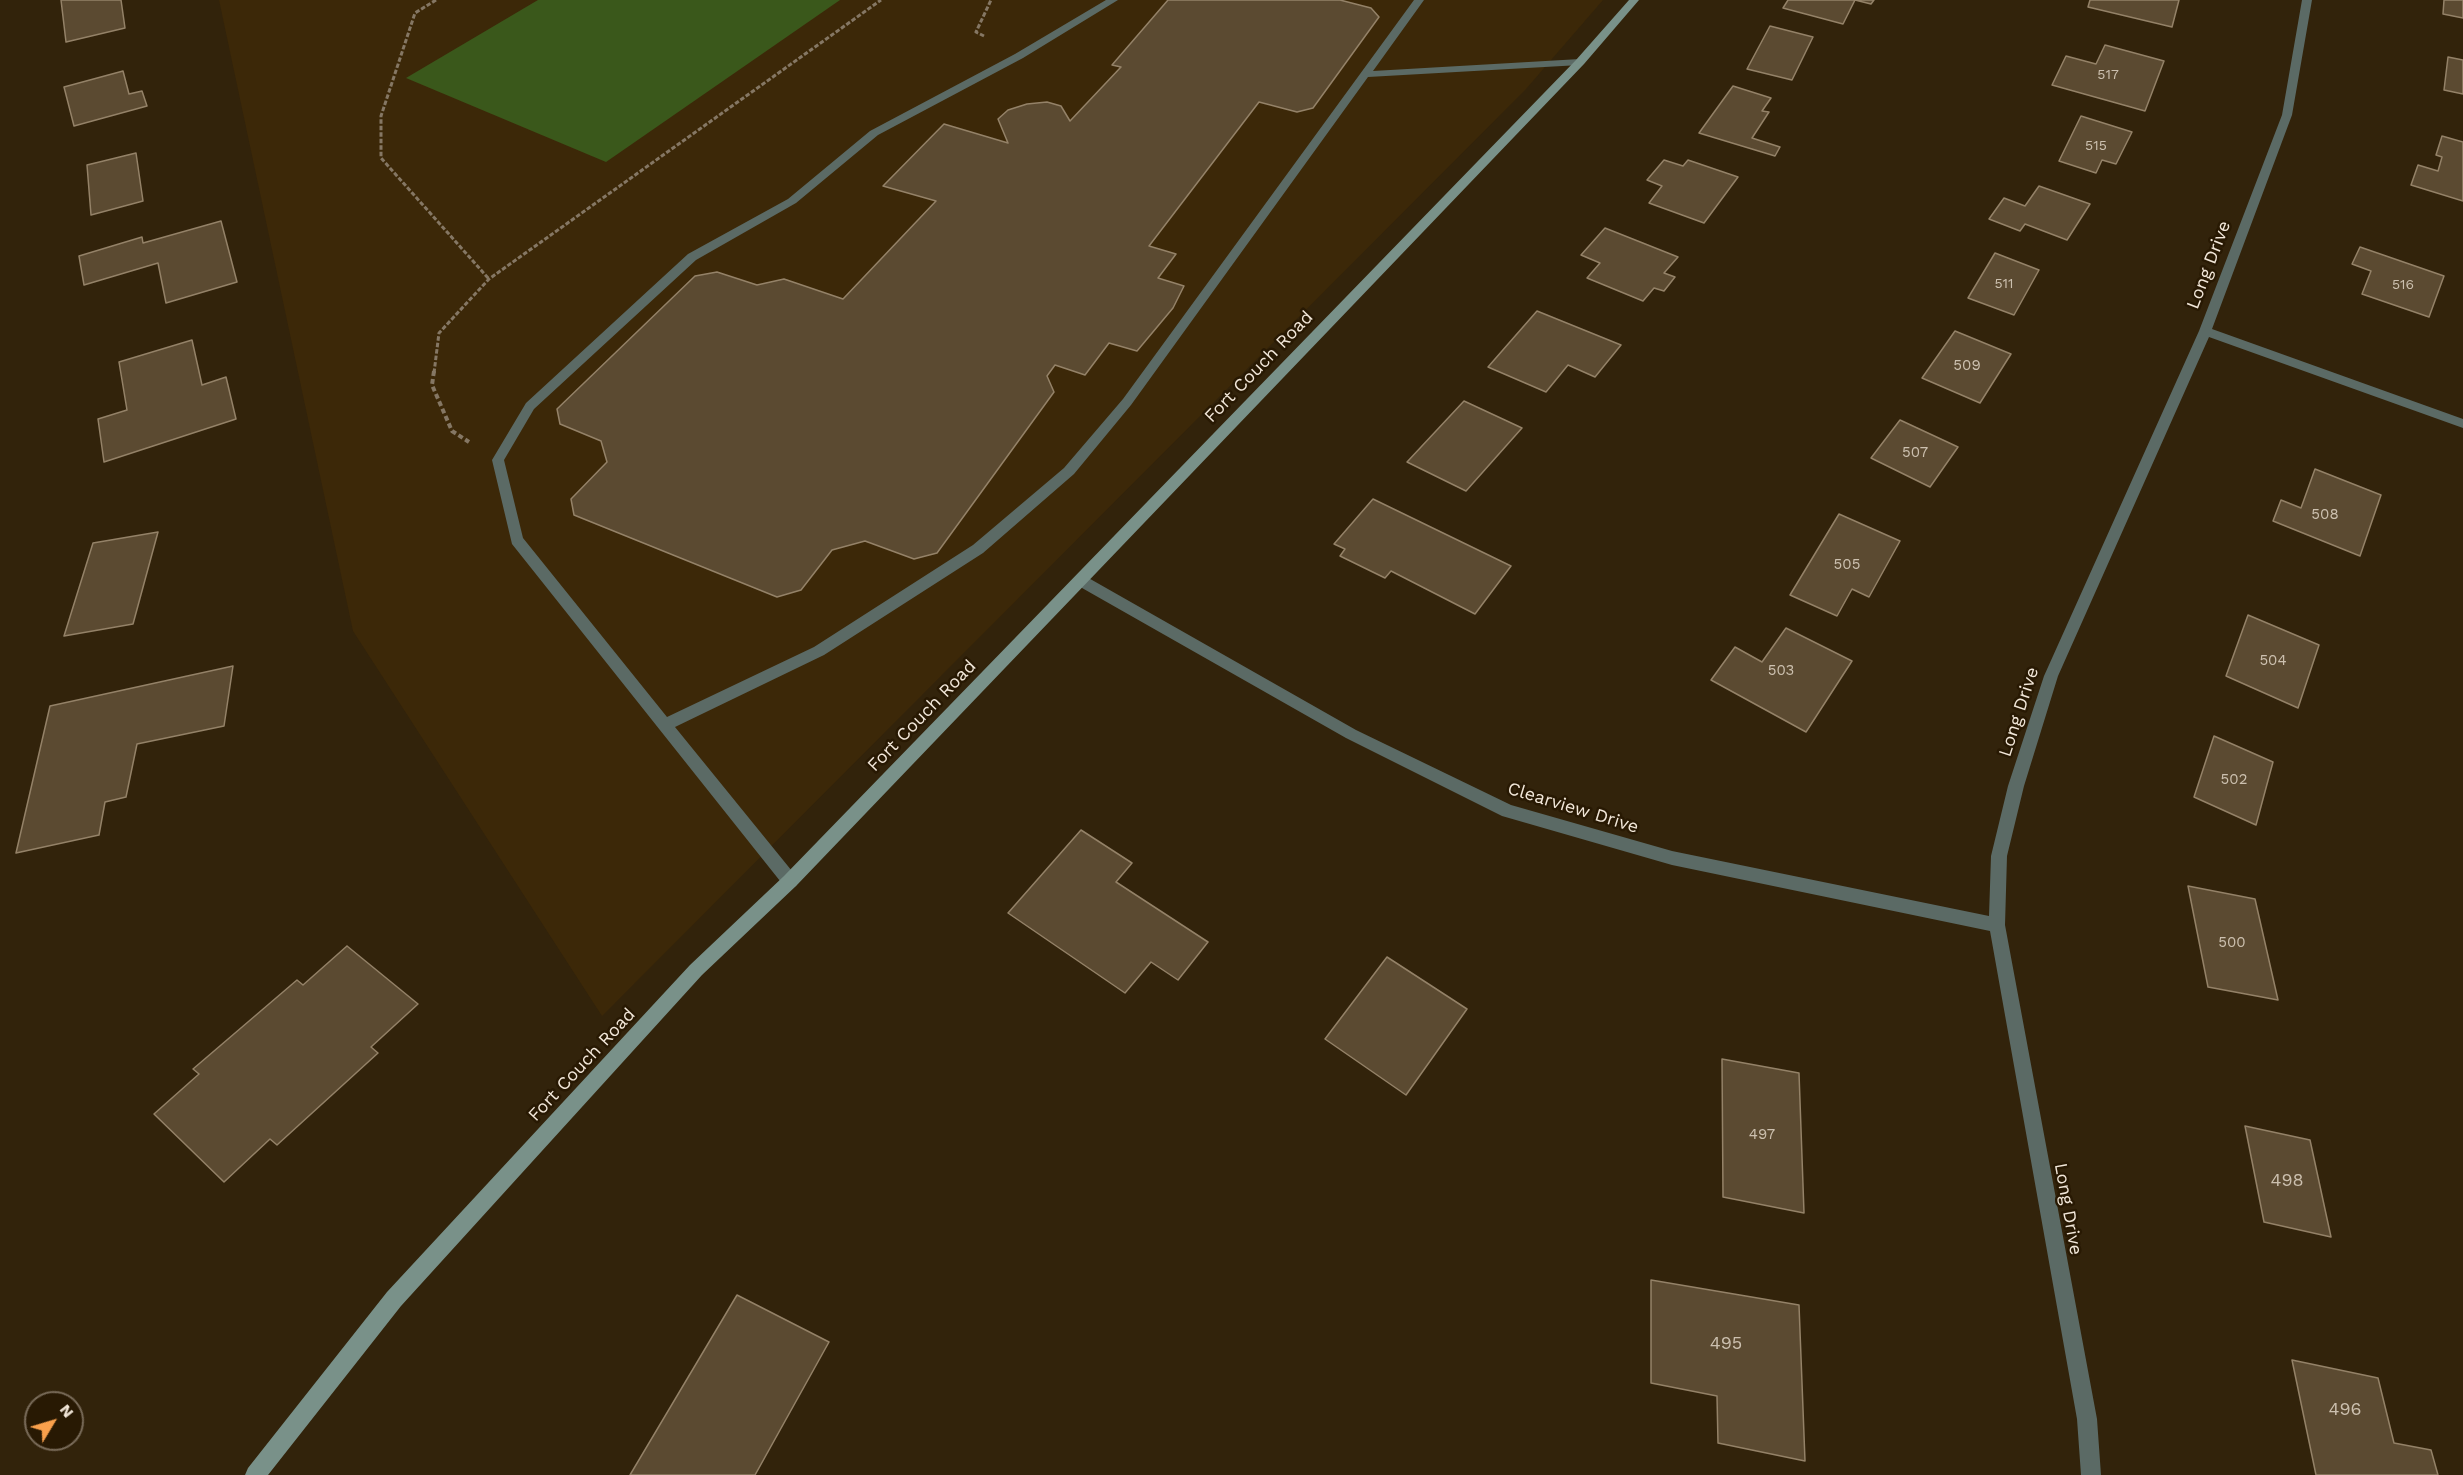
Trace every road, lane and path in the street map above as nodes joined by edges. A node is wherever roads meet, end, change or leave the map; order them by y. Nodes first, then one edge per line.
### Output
1 (436, 0) edge
2 (881, 0) edge
3 (1113, 0) edge
4 (1419, 0) edge
5 (1634, 0) edge
6 (2307, 0) edge
7 (1580, 62) junction
8 (1365, 74) junction
9 (489, 279) junction
10 (2205, 331) junction
11 (2463, 424) edge
12 (498, 460) junction
13 (1080, 580) junction
14 (665, 725) junction
15 (790, 881) junction
16 (1997, 925) junction
17 (255, 1475) edge
18 (2091, 1475) edge

1 - 9 path
2 - 9 path
3 - 12 street
4 - 8 street
5 - 7 street, Fort Couch Road
6 - 10 street, Long Drive
7 - 8 street
7 - 13 street, Fort Couch Road
8 - 14 street
9 - 12 path
10 - 11 street
10 - 16 street, Long Drive
12 - 14 street
13 - 15 street, Fort Couch Road
13 - 16 street, Clearview Drive
14 - 15 street
15 - 17 street, Fort Couch Road
16 - 18 street, Long Drive

